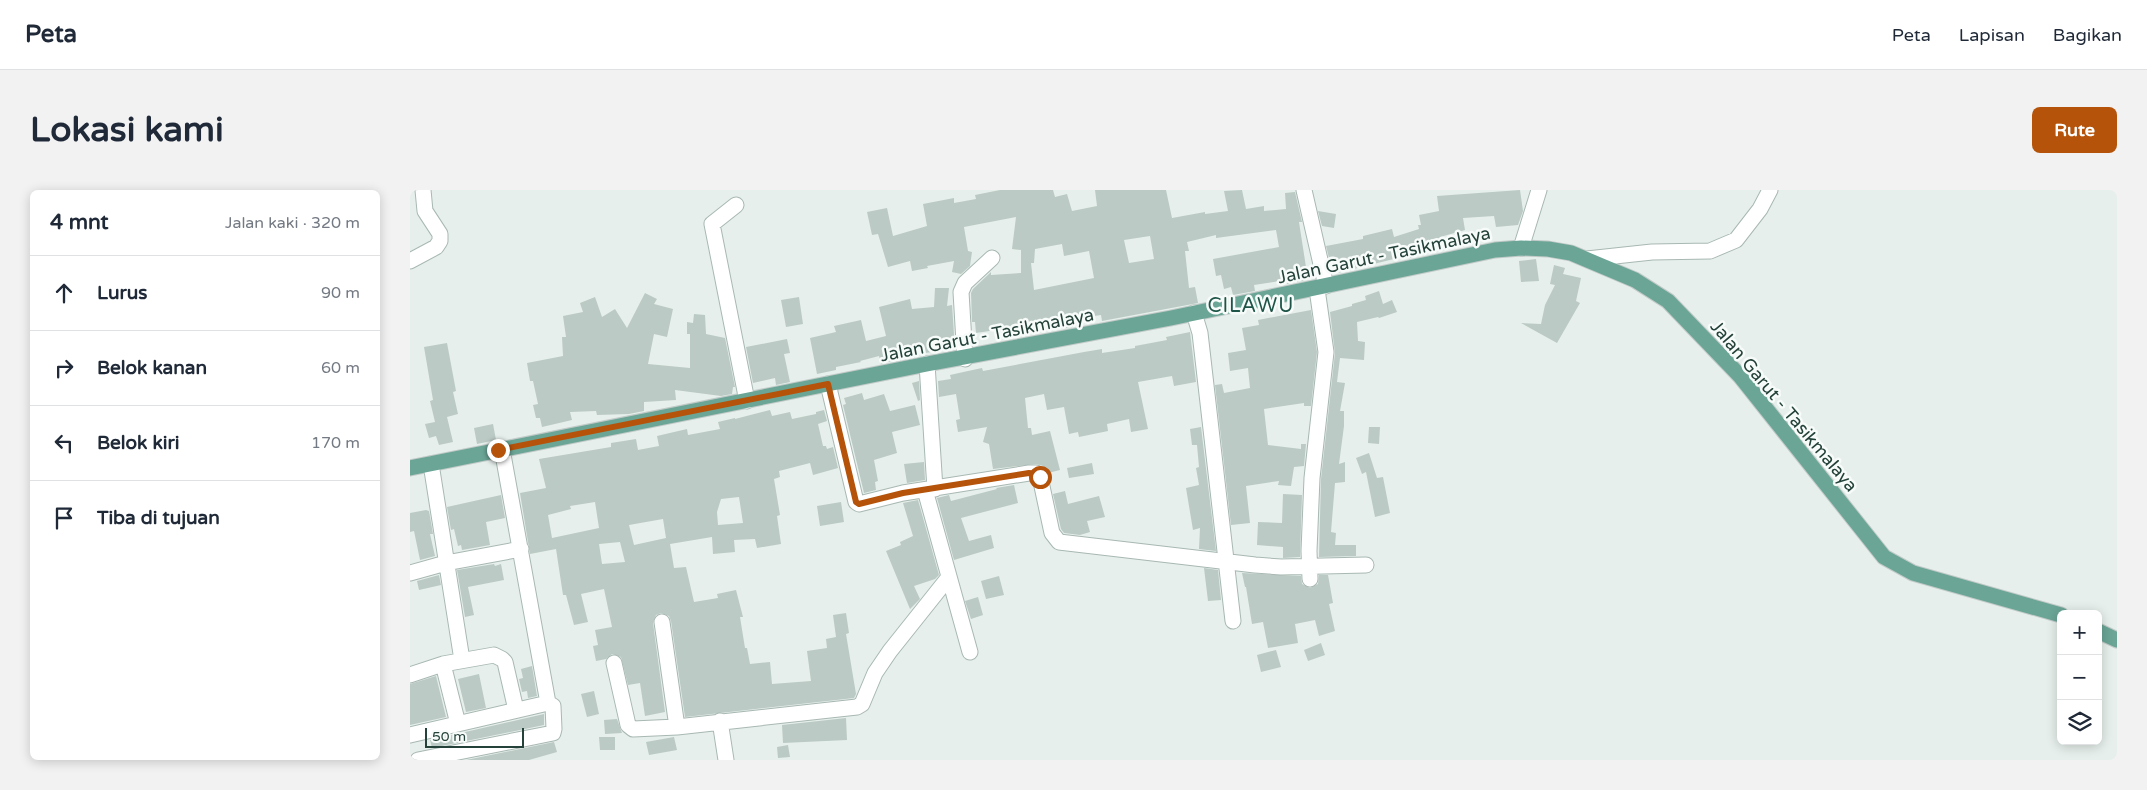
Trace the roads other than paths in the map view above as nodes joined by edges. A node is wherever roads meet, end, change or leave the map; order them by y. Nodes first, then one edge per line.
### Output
1 (424, 190) edge
2 (1304, 190) edge
3 (1539, 190) edge
4 (1770, 190) edge
5 (736, 205) dead end
6 (1521, 248) junction
7 (992, 258) dead end
8 (1587, 259) junction
9 (410, 261) edge
10 (1322, 287) junction
11 (1194, 313) junction
12 (965, 358) junction
13 (927, 364) junction
14 (828, 384) junction
15 (747, 401) junction
16 (502, 449) junction
17 (431, 464) junction
18 (410, 468) edge
19 (930, 489) junction
20 (521, 549) junction
21 (1226, 561) junction
22 (446, 563) junction
23 (1366, 565) dead end
24 (410, 573) edge
25 (1309, 573) junction
26 (949, 577) junction
27 (2057, 614) edge
28 (1233, 621) dead end
29 (662, 622) dead end
30 (2102, 633) edge
31 (2117, 640) edge
32 (970, 652) dead end
33 (462, 660) junction
34 (614, 663) dead end
35 (443, 664) junction
36 (410, 675) edge
37 (548, 703) junction
38 (516, 710) junction
39 (720, 721) junction
40 (458, 724) junction
41 (677, 727) junction
42 (410, 735) edge
43 (410, 756) edge
44 (411, 760) edge
45 (418, 760) edge
46 (726, 760) edge

1 - 9 street
2 - 10 street
3 - 6 street
4 - 8 street
5 - 15 street
6 - 8 main road, Jalan Garut - Tasikmalaya
6 - 10 main road, Jalan Garut - Tasikmalaya
7 - 12 street
8 - 27 main road, Jalan Garut - Tasikmalaya
10 - 11 main road, Jalan Garut - Tasikmalaya
10 - 25 street
11 - 12 main road, Jalan Garut - Tasikmalaya
11 - 21 street
12 - 13 main road, Jalan Garut - Tasikmalaya
13 - 14 main road, Jalan Garut - Tasikmalaya
13 - 19 street
14 - 15 main road, Jalan Garut - Tasikmalaya
14 - 19 street
15 - 16 main road, Jalan Garut - Tasikmalaya
16 - 17 main road, Jalan Garut - Tasikmalaya
16 - 20 street
17 - 18 main road, Jalan Garut - Tasikmalaya
17 - 22 street
19 - 21 street
19 - 26 street
20 - 22 street
20 - 37 street
21 - 25 street
21 - 28 street
22 - 24 street
22 - 33 street
23 - 25 street
26 - 32 street
26 - 39 street
29 - 41 street
30 - 31 main road
33 - 35 street
33 - 38 street
34 - 41 street
35 - 36 street
35 - 40 street
37 - 38 street
37 - 45 street
38 - 40 street
39 - 41 street
39 - 46 street
40 - 42 street
43 - 44 street

